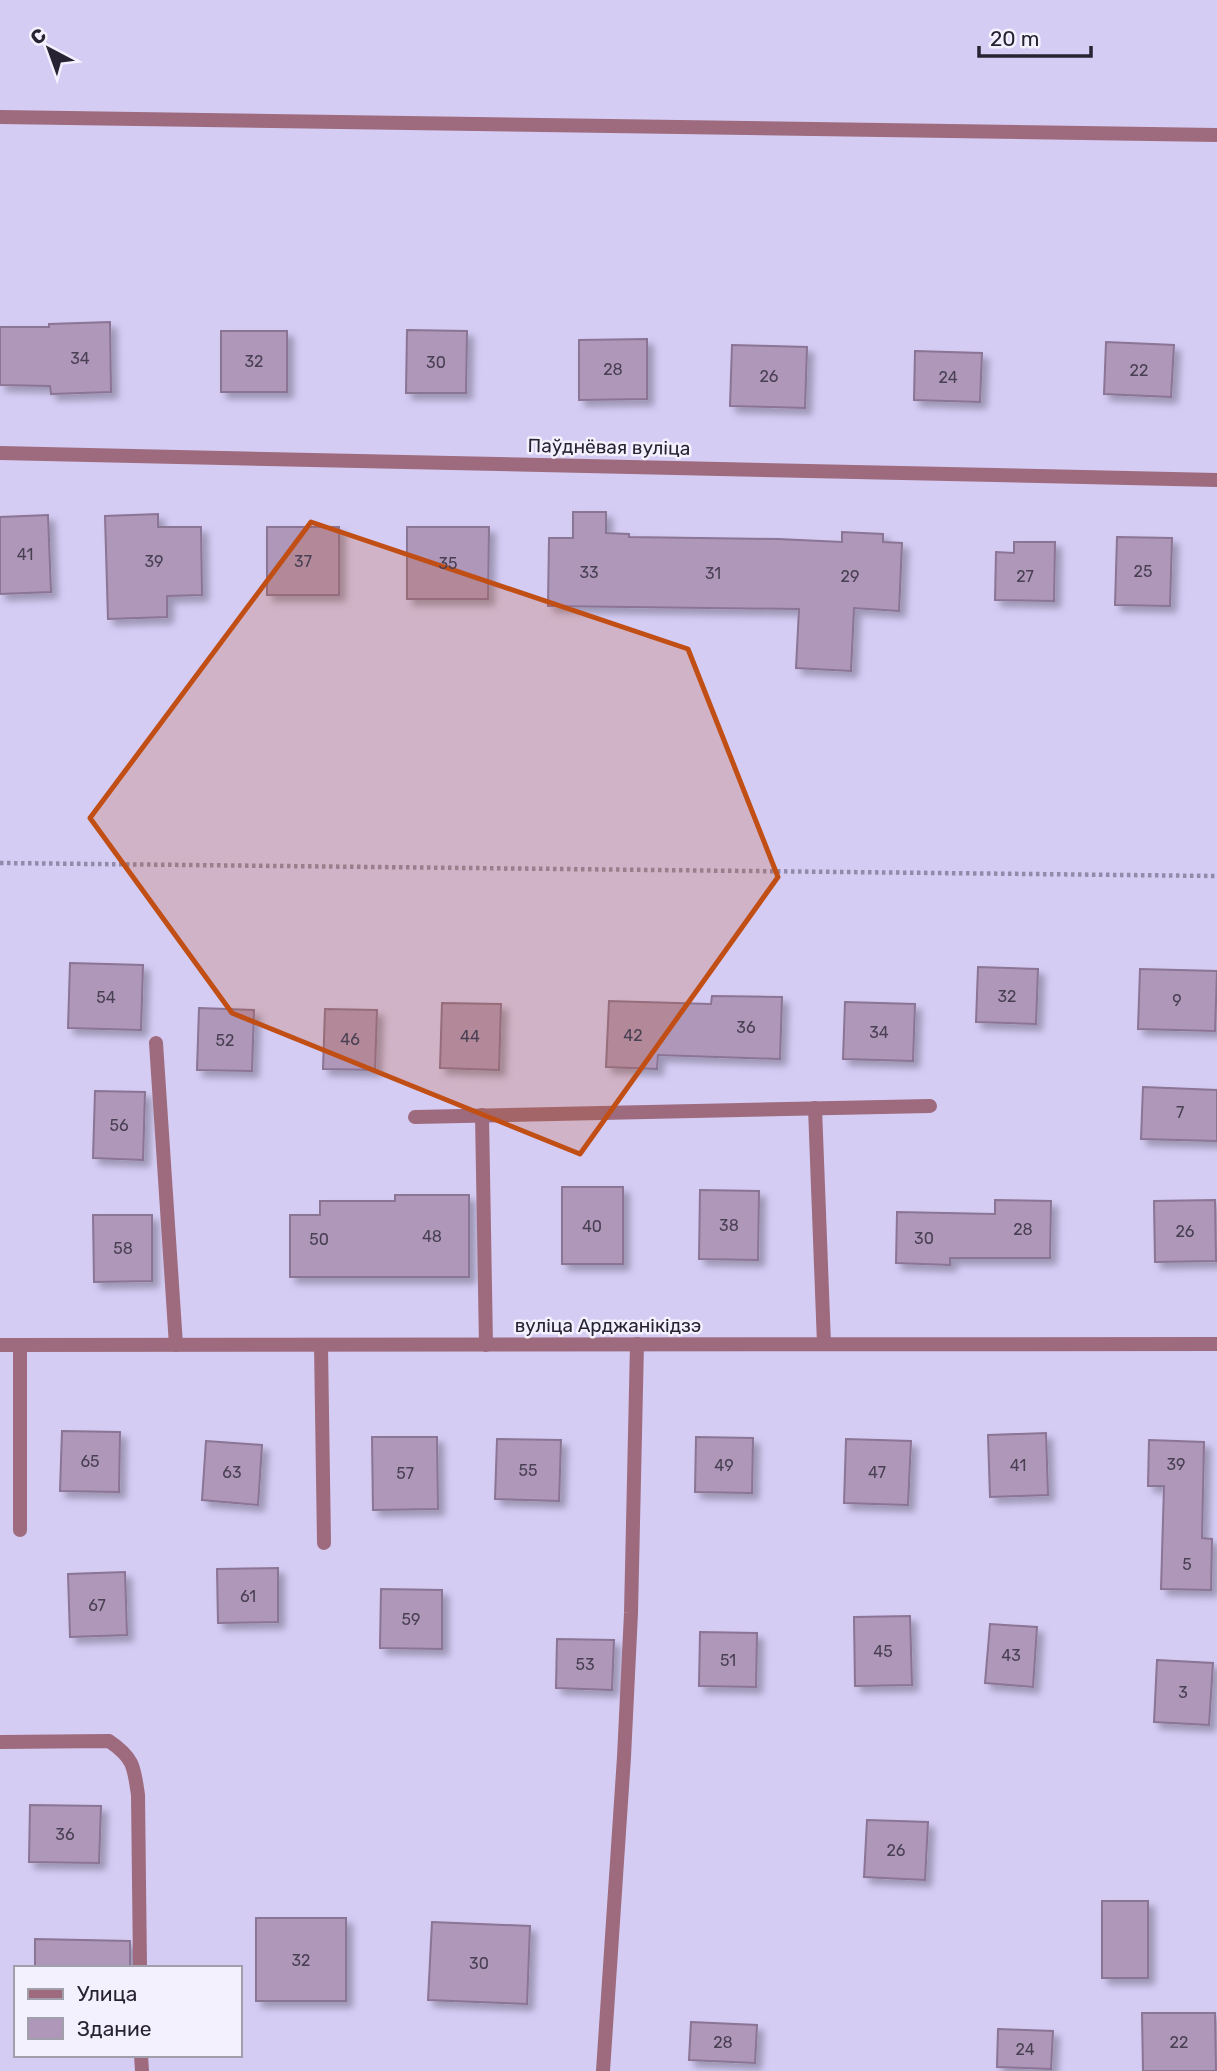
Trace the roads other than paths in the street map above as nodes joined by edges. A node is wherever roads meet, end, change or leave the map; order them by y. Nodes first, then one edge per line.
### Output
1 (0, 117) edge
2 (1217, 135) edge
3 (0, 453) edge
4 (1217, 480) edge
5 (156, 1044) dead end
6 (930, 1106) dead end
7 (814, 1108) junction
8 (482, 1115) junction
9 (415, 1116) dead end
10 (637, 1344) junction
11 (1217, 1344) edge
12 (0, 1345) edge
13 (20, 1345) junction
14 (176, 1345) junction
15 (321, 1345) junction
16 (486, 1345) junction
17 (824, 1345) junction
18 (20, 1530) dead end
19 (324, 1543) dead end
20 (0, 1742) edge
21 (140, 1966) edge
22 (603, 2071) edge

1 - 2 street
3 - 4 street, Паўднёвая вуліца
5 - 14 street
6 - 7 street
7 - 8 street
7 - 17 street
8 - 9 street
8 - 16 street
10 - 16 street, вуліца Арджанікідзэ
10 - 17 street, вуліца Арджанікідзэ
10 - 22 street
11 - 17 street, вуліца Арджанікідзэ
12 - 13 street, вуліца Арджанікідзэ
13 - 14 street, вуліца Арджанікідзэ
13 - 18 street
14 - 15 street, вуліца Арджанікідзэ
15 - 16 street, вуліца Арджанікідзэ
15 - 19 street
20 - 21 street

